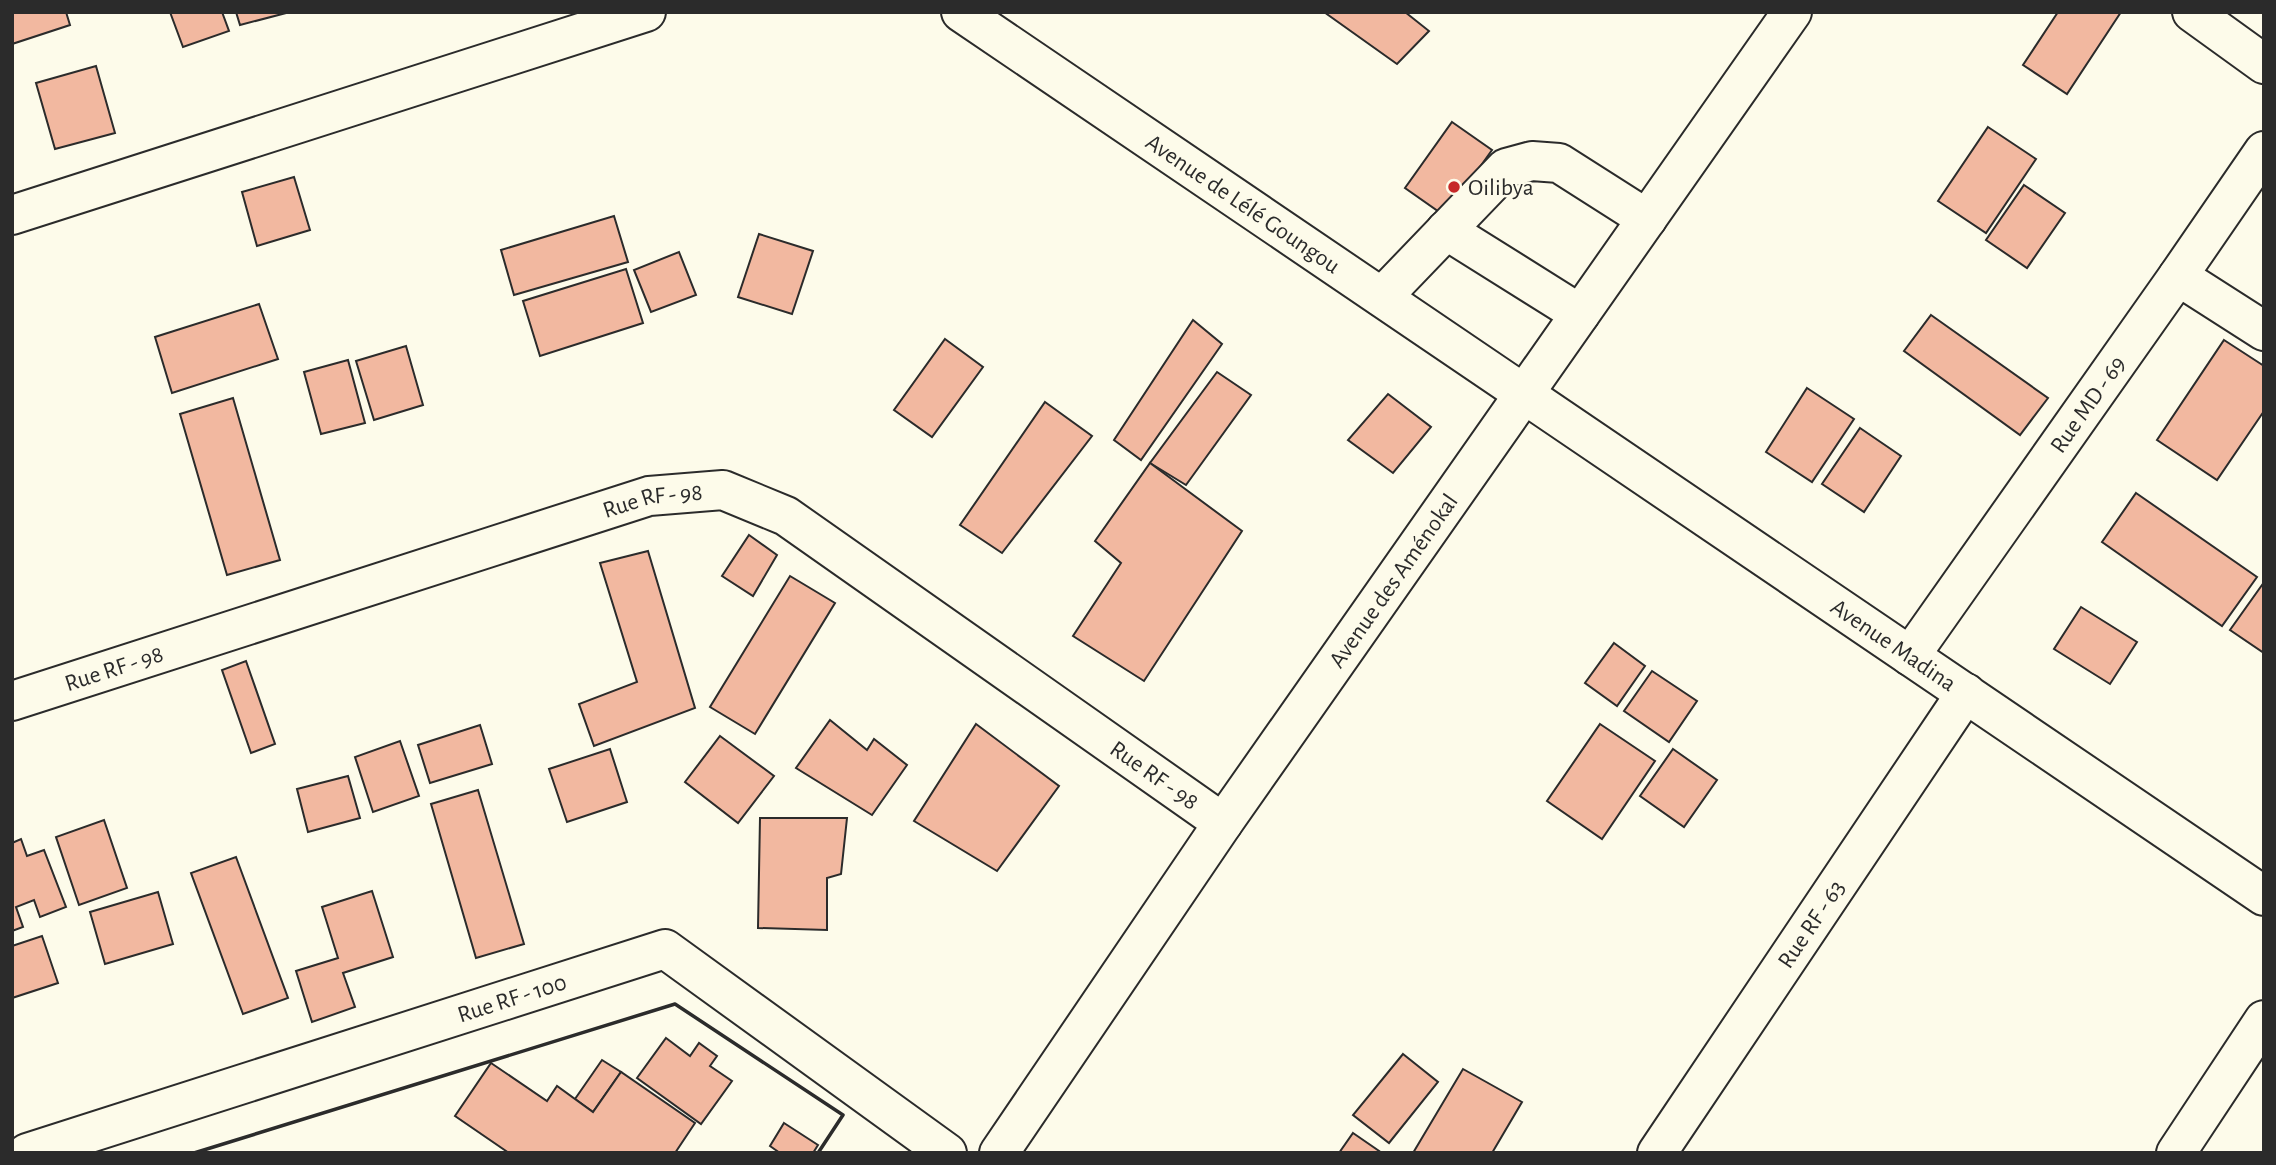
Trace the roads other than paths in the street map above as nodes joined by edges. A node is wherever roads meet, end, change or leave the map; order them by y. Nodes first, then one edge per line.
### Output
1 (646, 12) edge
2 (1792, 12) edge
3 (2192, 12) edge
4 (972, 15) edge
5 (2264, 64) edge
6 (2264, 151) edge
7 (12, 215) edge
8 (1647, 219) junction
9 (1446, 230) junction
10 (2178, 276) junction
11 (1382, 297) junction
12 (1580, 314) junction
13 (2264, 331) edge
14 (1525, 393) junction
15 (1910, 656) junction
16 (1966, 693) junction
17 (12, 701) edge
18 (1223, 823) junction
19 (2264, 896) edge
20 (2264, 1020) edge
21 (27, 1153) edge
22 (947, 1153) edge
23 (999, 1153) edge
24 (1657, 1153) edge
25 (2176, 1153) edge

1 - 7 street
2 - 8 street, Avenue des Aménokal
3 - 5 street
4 - 11 street, Avenue de Lélé Goungou
6 - 10 street, Rue MD - 69
8 - 9 street
8 - 12 street, Avenue des Aménokal
9 - 11 street
9 - 12 street
10 - 13 street
10 - 15 street, Rue MD - 69
11 - 14 street, Avenue de Lélé Goungou
12 - 14 street, Avenue des Aménokal
14 - 15 street, Avenue Madina
14 - 18 street, Avenue des Aménokal
15 - 16 street, Avenue Madina
16 - 19 street, Avenue Madina
16 - 24 street, Rue RF - 63
17 - 18 street, Rue RF - 98
18 - 23 street, Avenue des Aménokal
20 - 25 street
21 - 22 street, Rue RF - 100

